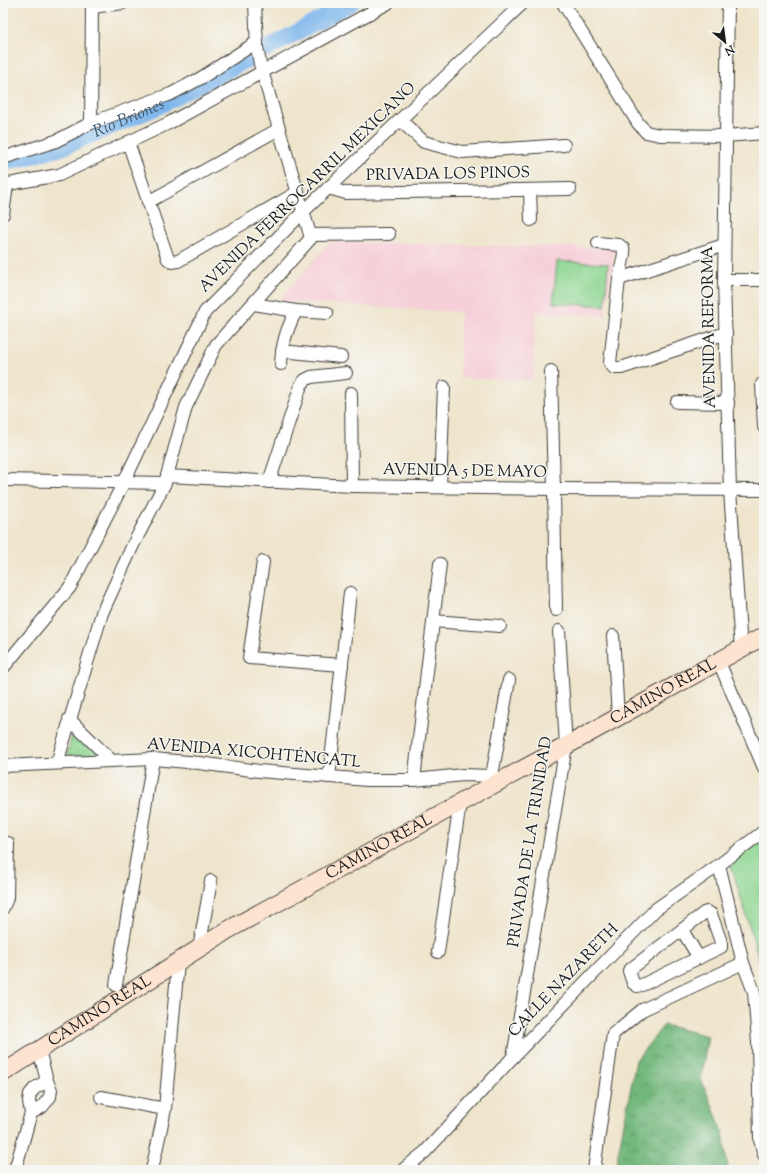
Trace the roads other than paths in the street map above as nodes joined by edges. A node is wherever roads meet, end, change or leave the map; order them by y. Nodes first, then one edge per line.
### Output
1 (123, 3) edge
2 (255, 3) edge
3 (388, 3) edge
4 (523, 3) edge
5 (563, 3) edge
6 (728, 3) edge
7 (92, 5) edge
8 (257, 42) junction
9 (262, 72) junction
10 (400, 120) junction
11 (91, 124) junction
12 (279, 129) junction
13 (764, 133) edge
14 (726, 136) junction
15 (128, 142) junction
16 (564, 145) dead end
17 (3, 158) edge
18 (5, 185) edge
19 (328, 188) junction
20 (570, 189) dead end
21 (530, 190) junction
22 (298, 192) junction
23 (148, 202) junction
24 (304, 212) junction
25 (3, 214) edge
26 (531, 220) dead end
27 (389, 234) dead end
28 (310, 235) junction
29 (598, 244) dead end
30 (724, 245) junction
31 (620, 279) junction
32 (724, 280) junction
33 (764, 280) edge
34 (254, 304) junction
35 (296, 311) junction
36 (327, 314) dead end
37 (726, 333) junction
38 (282, 351) junction
39 (341, 357) dead end
40 (281, 364) dead end
41 (551, 371) dead end
42 (346, 373) dead end
43 (762, 384) dead end
44 (444, 387) dead end
45 (350, 393) dead end
46 (677, 402) dead end
47 (728, 403) junction
48 (764, 427) edge
49 (3, 480) edge
50 (166, 480) junction
51 (124, 482) junction
52 (269, 482) junction
53 (352, 486) junction
54 (440, 487) junction
55 (554, 489) junction
56 (730, 490) junction
57 (764, 490) edge
58 (263, 562) dead end
59 (440, 564) dead end
60 (350, 593) dead end
61 (556, 610) dead end
62 (433, 621) junction
63 (500, 626) dead end
64 (559, 631) dead end
65 (613, 636) dead end
66 (764, 636) edge
67 (741, 649) junction
68 (719, 662) junction
69 (342, 665) junction
70 (3, 668) edge
71 (509, 680) dead end
72 (618, 716) junction
73 (69, 719) junction
74 (566, 746) junction
75 (153, 759) junction
76 (111, 760) junction
77 (57, 763) junction
78 (3, 766) edge
79 (764, 768) edge
80 (329, 777) junction
81 (497, 778) junction
82 (414, 780) junction
83 (460, 802) junction
84 (764, 831) edge
85 (8, 843) dead end
86 (719, 865) junction
87 (211, 881) dead end
88 (3, 908) edge
89 (732, 918) junction
90 (715, 927) junction
91 (682, 930) junction
92 (199, 949) junction
93 (438, 952) dead end
94 (699, 958) junction
95 (178, 962) junction
96 (743, 963) junction
97 (116, 985) dead end
98 (759, 991) edge
99 (761, 1043) edge
100 (39, 1050) junction
101 (513, 1057) junction
102 (3, 1073) edge
103 (47, 1081) junction
104 (101, 1097) dead end
105 (165, 1109) junction
106 (31, 1113) junction
107 (762, 1140) edge
108 (764, 1155) edge
109 (14, 1170) edge
110 (152, 1170) edge
111 (403, 1170) edge
112 (594, 1170) edge

1 - 7 street
2 - 8 street
3 - 9 street
4 - 10 street, AVENIDA FERROCARRIL MEXICANO
5 - 14 street
6 - 14 street, AVENIDA REFORMA
7 - 11 street
8 - 9 street
8 - 11 street
9 - 12 street
9 - 15 street
10 - 16 street
10 - 19 street, AVENIDA FERROCARRIL MEXICANO
11 - 17 street
12 - 22 street
12 - 23 street
13 - 14 street
14 - 30 street, AVENIDA REFORMA
15 - 18 street
15 - 23 street
18 - 25 street
19 - 21 street, PRIVADA LOS PINOS
19 - 24 street, AVENIDA FERROCARRIL MEXICANO
20 - 21 street, PRIVADA LOS PINOS
21 - 26 street
22 - 23 street
22 - 24 street
24 - 28 street
24 - 51 street, AVENIDA FERROCARRIL MEXICANO
27 - 28 street
28 - 34 street
29 - 31 street
30 - 31 street
30 - 32 street, AVENIDA REFORMA
31 - 37 street
32 - 33 street
32 - 37 street, AVENIDA REFORMA
34 - 35 street
34 - 50 street
35 - 36 street
35 - 38 street
37 - 47 street, AVENIDA REFORMA
38 - 39 street
38 - 40 street
41 - 55 street
42 - 52 street
43 - 48 street
44 - 54 street
45 - 53 street
46 - 47 street
47 - 56 street, AVENIDA REFORMA
49 - 51 street, AVENIDA 5 DE MAYO
50 - 51 street, AVENIDA 5 DE MAYO
50 - 52 street, AVENIDA 5 DE MAYO
50 - 73 street
51 - 70 street, AVENIDA FERROCARRIL MEXICANO
52 - 53 street, AVENIDA 5 DE MAYO
53 - 54 street, AVENIDA 5 DE MAYO
54 - 55 street, AVENIDA 5 DE MAYO
55 - 56 street, AVENIDA 5 DE MAYO
55 - 61 street
56 - 57 street, AVENIDA 5 DE MAYO
56 - 67 street, AVENIDA REFORMA
58 - 69 street
59 - 62 street
60 - 69 street
62 - 63 street
62 - 82 street
64 - 74 street, PRIVADA DE LA TRINIDAD
65 - 72 street
66 - 67 main road, CAMINO REAL
67 - 68 main road, CAMINO REAL
68 - 72 main road, CAMINO REAL
68 - 79 street
69 - 80 street
71 - 81 street
72 - 74 main road, CAMINO REAL
73 - 76 street
73 - 77 street
74 - 81 main road, CAMINO REAL
74 - 101 street, PRIVADA DE LA TRINIDAD
75 - 76 street, AVENIDA XICOHTÉNCATL
75 - 80 street, AVENIDA XICOHTÉNCATL
75 - 97 street
76 - 77 street, AVENIDA XICOHTÉNCATL
77 - 78 street, AVENIDA XICOHTÉNCATL
80 - 82 street, AVENIDA XICOHTÉNCATL
81 - 82 street, AVENIDA XICOHTÉNCATL
81 - 83 main road, CAMINO REAL
83 - 92 main road, CAMINO REAL
83 - 93 street
84 - 86 street, CALLE NAZARETH
85 - 88 street
86 - 89 street
86 - 101 street, CALLE NAZARETH
87 - 92 street
89 - 90 street
89 - 96 street
90 - 91 street
90 - 94 street
91 - 94 street
91 - 94 street
92 - 95 main road, CAMINO REAL
95 - 100 main road, CAMINO REAL
95 - 105 street
96 - 98 street
96 - 112 street
98 - 99 street
99 - 107 street
100 - 102 main road, CAMINO REAL
100 - 103 street
101 - 111 street, CALLE NAZARETH
103 - 106 street
103 - 106 street
104 - 105 street
105 - 110 street
106 - 109 street
107 - 108 street

